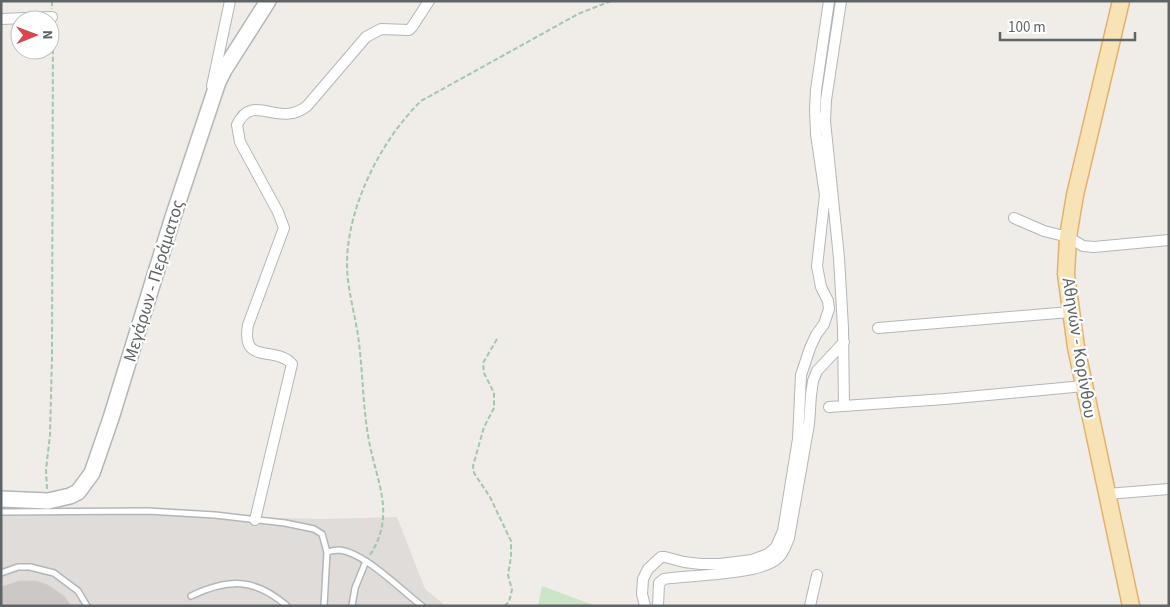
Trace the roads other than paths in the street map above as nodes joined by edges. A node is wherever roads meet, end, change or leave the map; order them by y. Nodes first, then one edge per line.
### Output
1 (230, 1) edge
2 (268, 1) edge
3 (429, 1) edge
4 (829, 1) edge
5 (841, 1) edge
6 (1120, 1) edge
7 (205, 118) junction
8 (1014, 218) dead end
9 (1068, 237) junction
10 (1169, 240) edge
11 (1070, 312) junction
12 (878, 328) dead end
13 (844, 342) junction
14 (1084, 386) junction
15 (844, 406) junction
16 (829, 407) dead end
17 (1169, 489) edge
18 (1107, 494) junction
19 (1, 499) edge
20 (1, 512) edge
21 (255, 520) junction
22 (327, 552) junction
23 (366, 561) junction
24 (1, 573) edge
25 (817, 575) dead end
26 (191, 596) dead end
27 (87, 606) edge
28 (287, 606) edge
29 (324, 606) edge
30 (352, 606) edge
31 (422, 606) edge
32 (645, 606) edge
33 (658, 606) edge
34 (810, 606) edge
35 (1131, 606) edge

1 - 7 street
2 - 7 main road, Μεγάρων - Περάματος
3 - 21 street
4 - 32 street
5 - 13 street
6 - 9 main road, Αθηνών - Κορίνθου
7 - 19 main road, Μεγάρων - Περάματος
8 - 9 street
9 - 10 street
9 - 11 main road, Αθηνών - Κορίνθου
11 - 12 street
11 - 14 main road, Αθηνών - Κορίνθου
13 - 15 street
13 - 33 street
14 - 15 street
14 - 18 main road, Αθηνών - Κορίνθου
15 - 16 street
17 - 18 street
18 - 35 main road, Αθηνών - Κορίνθου
20 - 21 lane
21 - 22 lane
22 - 23 lane
22 - 29 lane
23 - 30 lane
23 - 31 lane
24 - 27 lane
25 - 34 street
26 - 28 lane

